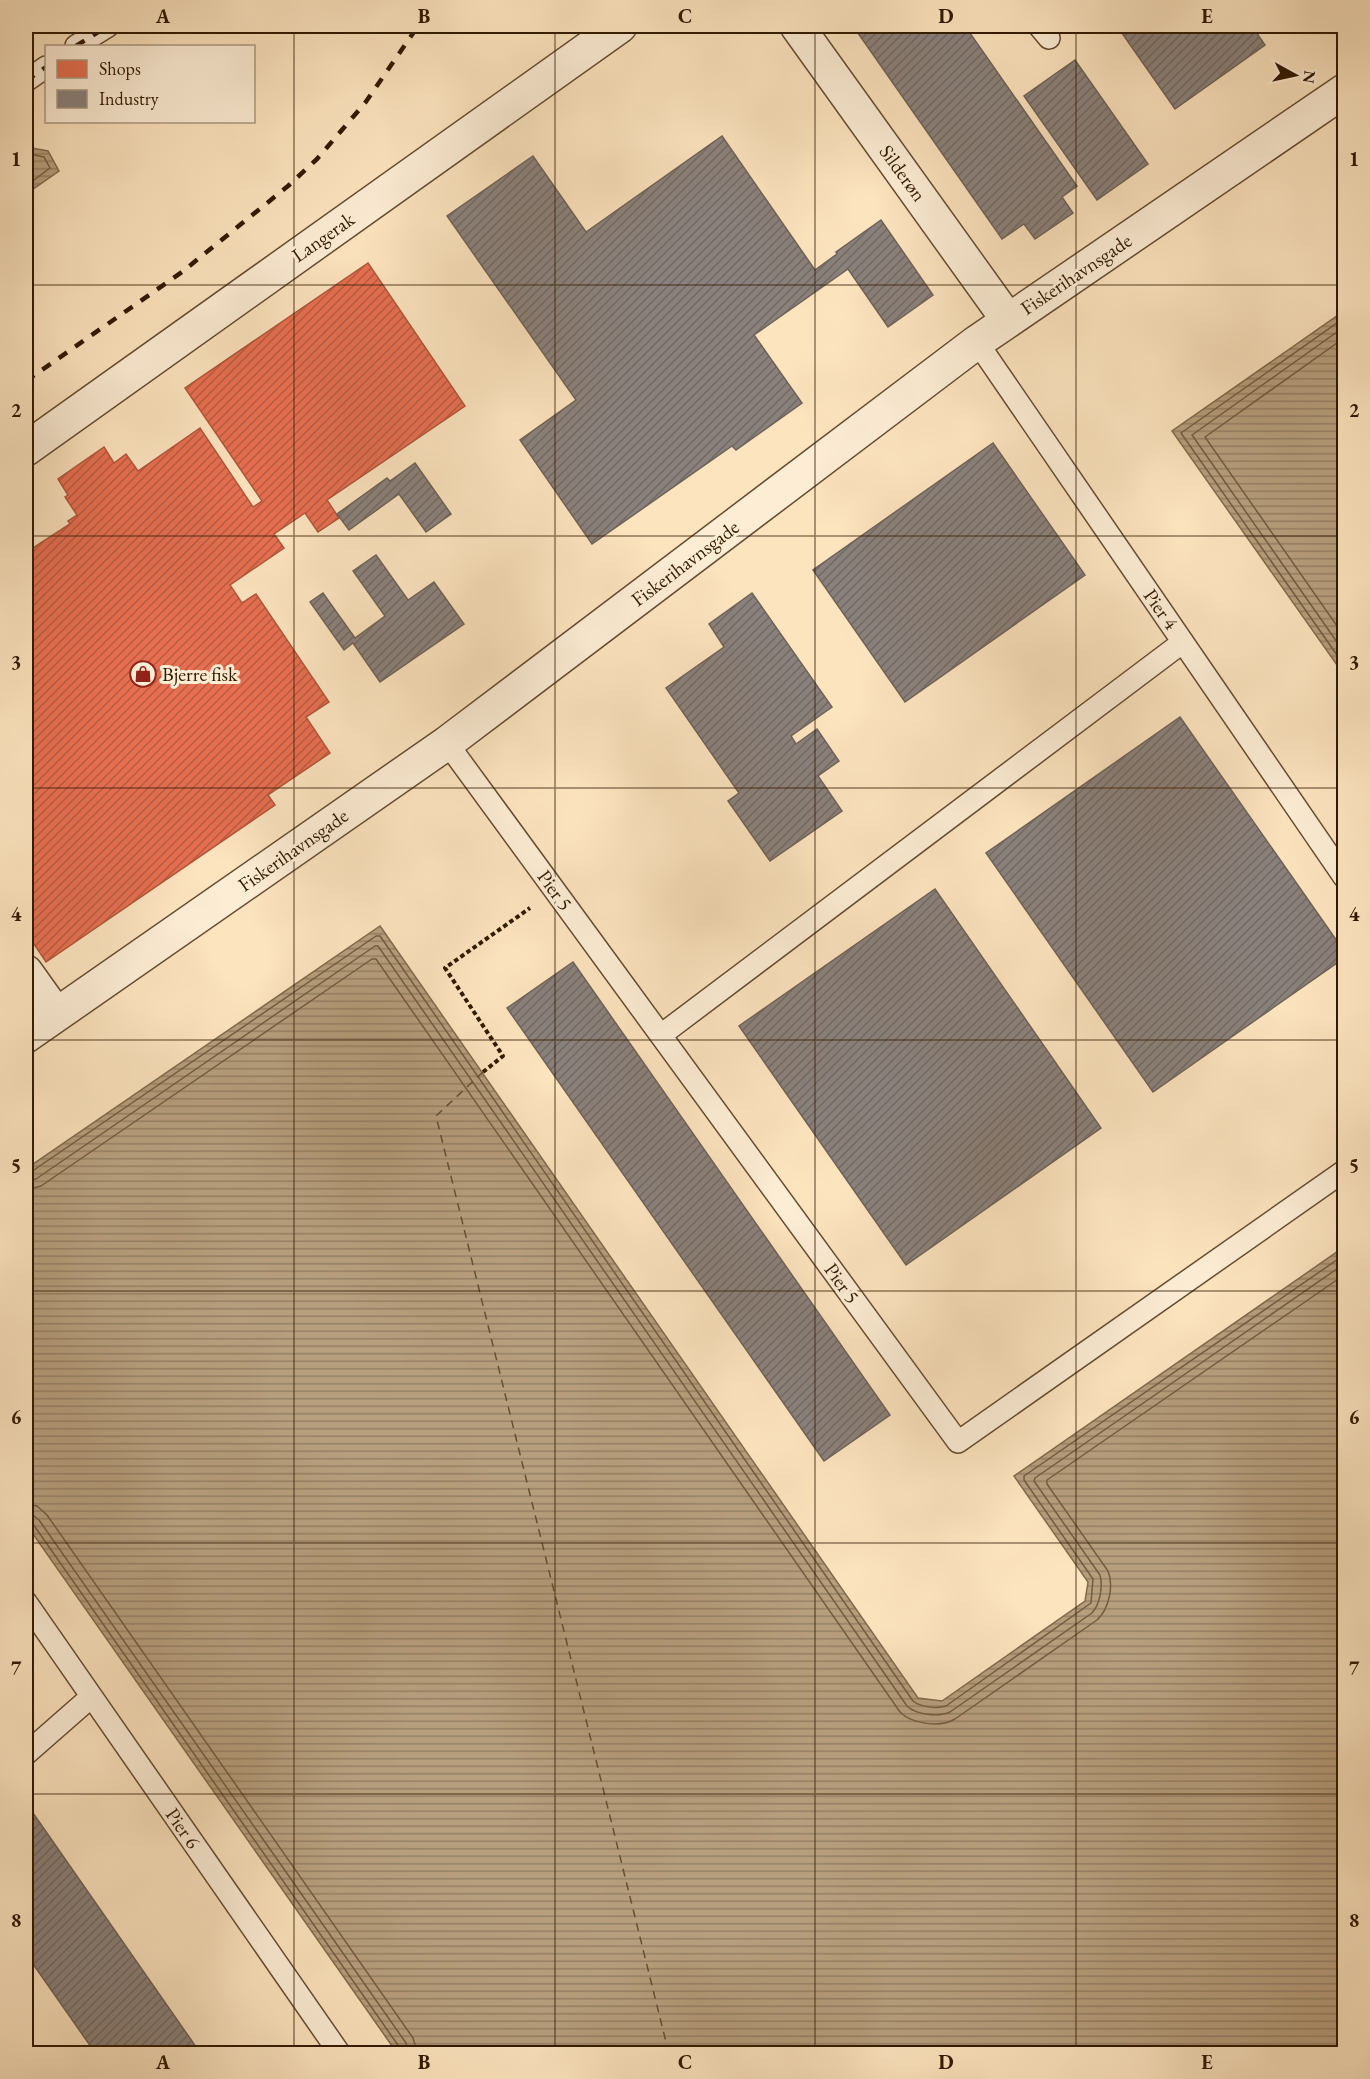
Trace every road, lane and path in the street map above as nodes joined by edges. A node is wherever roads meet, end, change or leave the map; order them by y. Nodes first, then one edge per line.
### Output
1 (108, 26) edge
2 (620, 26) edge
3 (797, 26) edge
4 (78, 45) edge
5 (45, 68) edge
6 (26, 81) edge
7 (1344, 91) edge
8 (1008, 320) junction
9 (977, 342) junction
10 (26, 449) edge
11 (1183, 642) junction
12 (447, 743) junction
13 (1344, 877) edge
14 (555, 890) junction
15 (26, 972) edge
16 (56, 1014) junction
17 (661, 1035) junction
18 (26, 1036) edge
19 (483, 1072) dead end
20 (1344, 1171) edge
21 (26, 1602) edge
22 (91, 1697) junction
23 (26, 1754) edge
24 (340, 2054) edge

1 - 4 lane
2 - 10 street, Langerak
3 - 8 street, Silderøn
5 - 6 lane
7 - 8 street, Fiskerihavnsgade
8 - 9 street, Fiskerihavnsgade
9 - 11 lane, Pier 4
9 - 12 street, Fiskerihavnsgade
11 - 13 lane, Pier 4
11 - 17 lane
12 - 14 lane, Pier 5
12 - 16 street, Fiskerihavnsgade
14 - 17 lane, Pier 5
14 - 19 path
15 - 16 street
16 - 18 street, Fiskerihavnsgade
17 - 20 lane, Pier 5
21 - 22 lane, Pier 6
22 - 23 lane
22 - 24 lane, Pier 6

